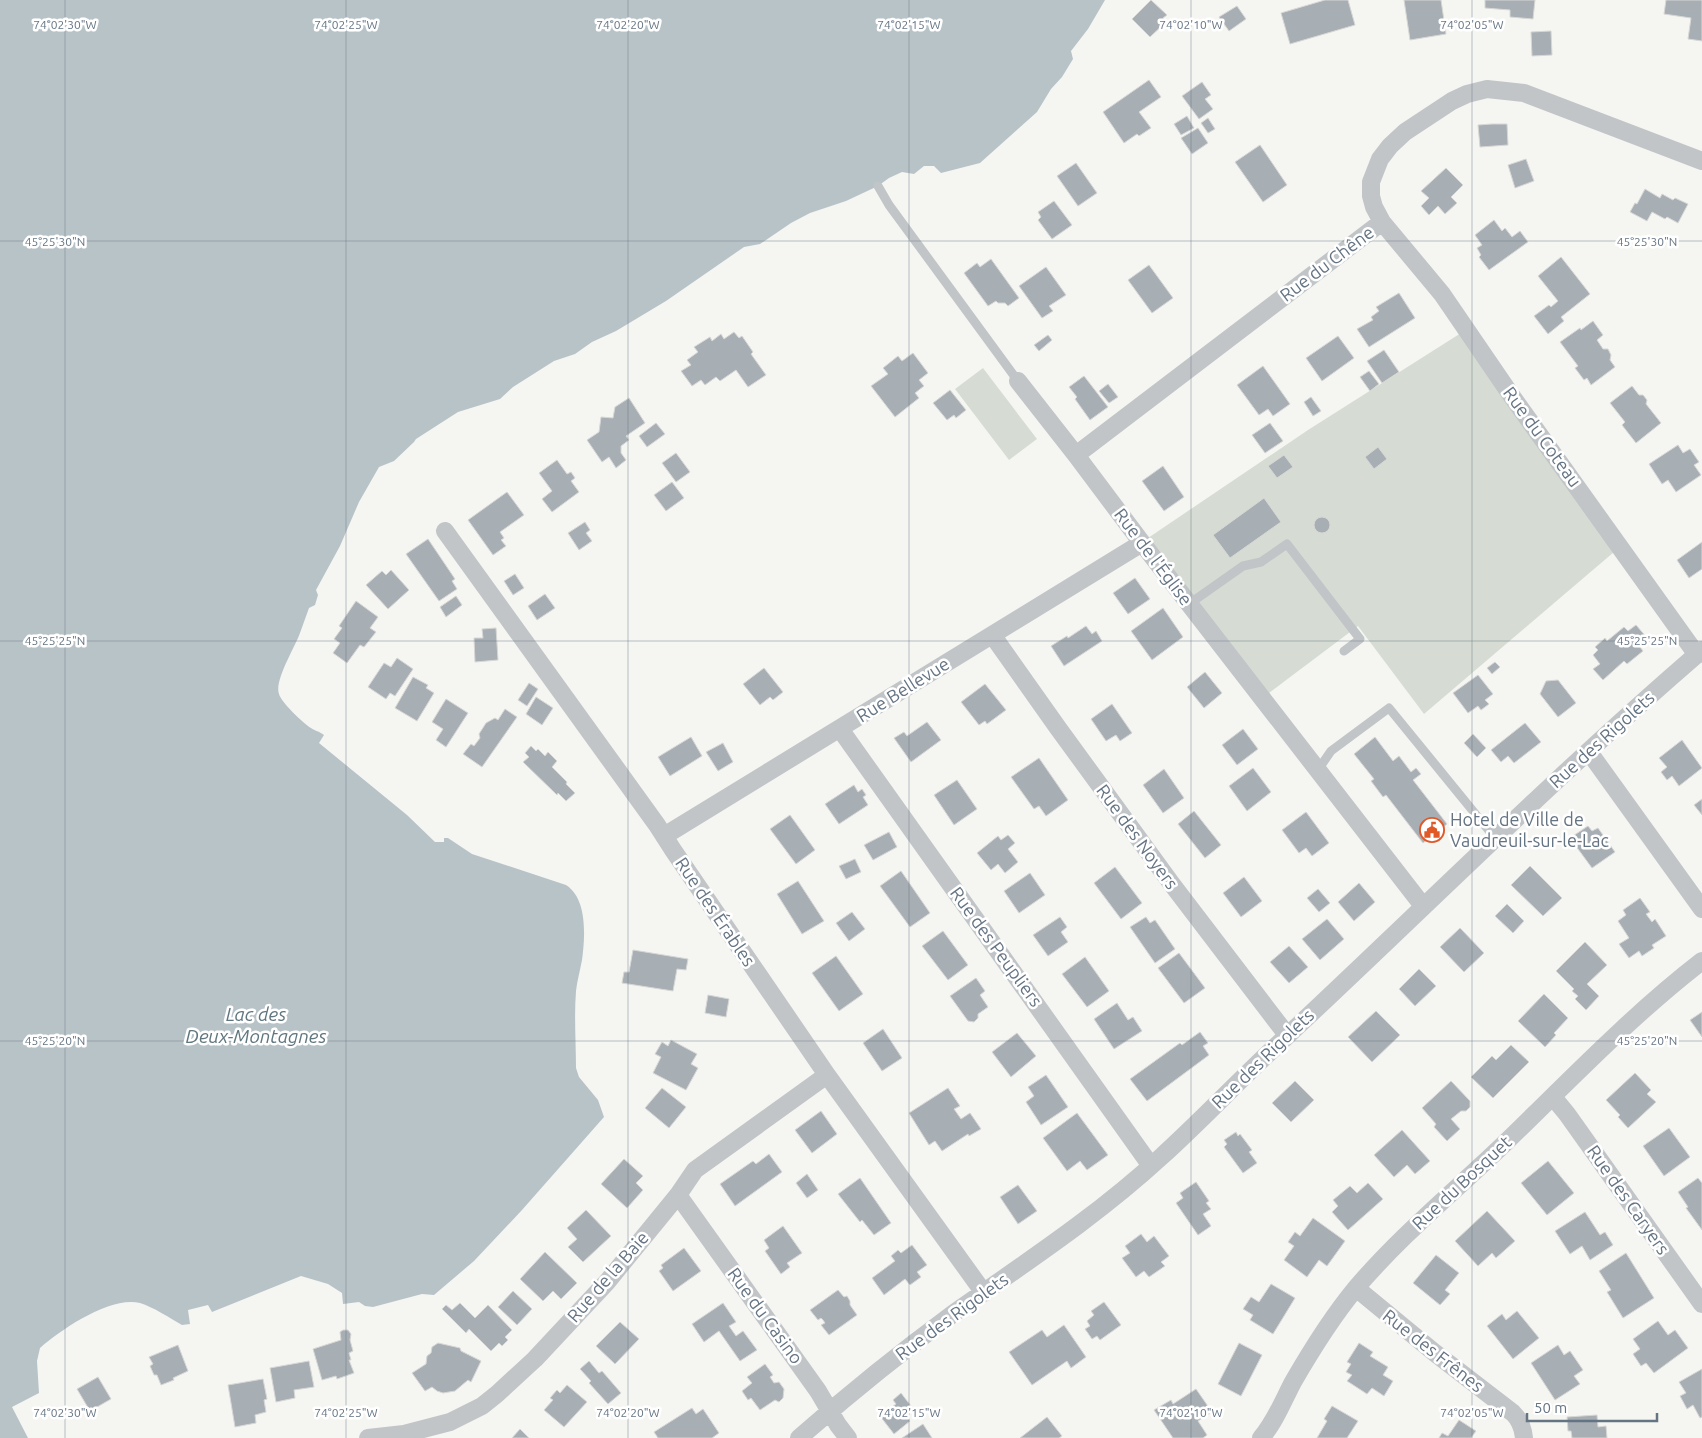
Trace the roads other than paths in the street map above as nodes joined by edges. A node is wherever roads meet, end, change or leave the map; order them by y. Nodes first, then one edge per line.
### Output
1 (1702, 161) edge
2 (878, 186) dead end
3 (1382, 222) junction
4 (1018, 381) joint
5 (1076, 455) junction
6 (446, 531) dead end
7 (1142, 544) junction
8 (1189, 604) junction
9 (992, 636) junction
10 (1344, 651) dead end
11 (1699, 652) edge
12 (840, 729) junction
13 (1589, 752) junction
14 (1316, 768) junction
15 (664, 836) junction
16 (1495, 838) junction
17 (1423, 906) junction
18 (1702, 909) edge
19 (1702, 961) edge
20 (1288, 1035) junction
21 (827, 1075) junction
22 (1553, 1097) junction
23 (1151, 1166) junction
24 (678, 1195) junction
25 (1356, 1288) junction
26 (984, 1293) junction
27 (1702, 1304) edge
28 (830, 1411) junction
29 (390, 1437) edge
30 (368, 1438) edge
31 (799, 1438) edge
32 (848, 1438) edge
33 (1261, 1438) edge
34 (1524, 1438) edge

1 - 3 street, Rue du Chêne
2 - 4 lane, Rue de l'Église
3 - 5 street, Rue du Chêne
3 - 11 street, Rue du Coteau
4 - 5 street, Rue de l'Église
5 - 7 street, Rue de l'Église
6 - 15 street, Rue des Érables
7 - 8 street, Rue de l'Église
7 - 9 street, Rue Bellevue
8 - 10 lane
8 - 14 street, Rue de l'Église
9 - 12 street, Rue Bellevue
9 - 20 street, Rue des Noyers
11 - 13 street, Rue des Rigolets
12 - 15 street, Rue Bellevue
12 - 23 street, Rue des Peupliers
13 - 16 street, Rue des Rigolets
13 - 18 street
14 - 16 lane
14 - 17 street, Rue de l'Église
15 - 21 street, Rue des Érables
16 - 17 street, Rue des Rigolets
17 - 20 street, Rue des Rigolets
19 - 22 street, Rue du Bosquet
20 - 23 street, Rue des Rigolets
21 - 24 street, Rue de la Baie
21 - 26 street, Rue des Érables
22 - 25 street, Rue du Bosquet
22 - 27 street, Rue des Caryers
23 - 26 street, Rue des Rigolets
24 - 28 street, Rue du Casino
24 - 29 street, Rue de la Baie
25 - 33 street, Rue du Bosquet
25 - 34 street, Rue des Frênes
26 - 28 street, Rue des Rigolets
28 - 31 street, Rue des Rigolets
28 - 32 street, Rue du Casino
29 - 30 street, Rue de la Baie

